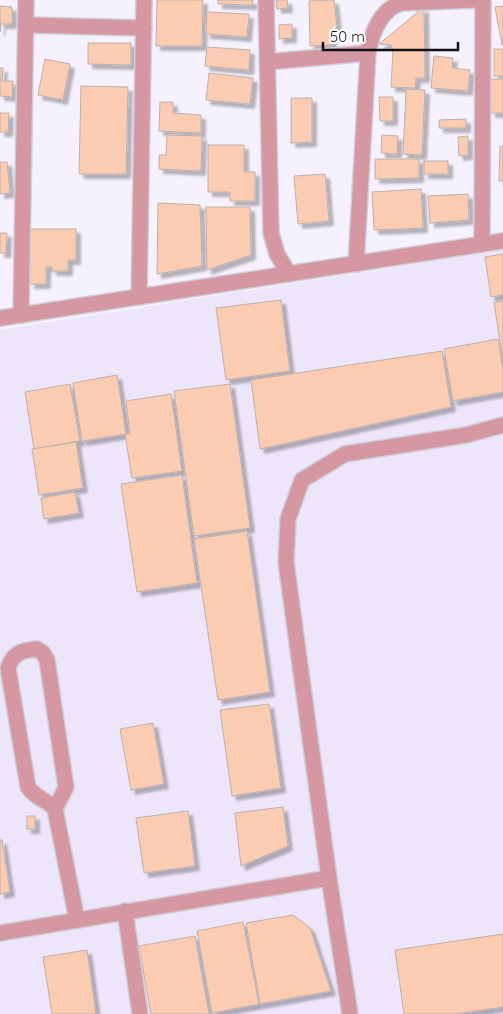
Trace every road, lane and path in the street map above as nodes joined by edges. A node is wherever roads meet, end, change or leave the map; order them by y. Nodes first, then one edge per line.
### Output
1 (26, 0) edge
2 (144, 0) edge
3 (266, 0) edge
4 (476, 0) edge
5 (483, 0) edge
6 (389, 3) edge
7 (26, 25) junction
8 (144, 28) junction
9 (368, 52) junction
10 (267, 62) junction
11 (503, 241) edge
12 (482, 244) junction
13 (356, 264) junction
14 (289, 274) junction
15 (139, 297) junction
16 (21, 315) junction
17 (0, 318) edge
18 (503, 426) edge
19 (55, 809) junction
20 (329, 878) junction
21 (125, 911) junction
22 (77, 920) junction
23 (0, 932) edge
24 (140, 1014) edge
25 (350, 1014) edge

1 - 7 street
2 - 8 street
3 - 10 street
4 - 6 street
5 - 12 street
6 - 9 street
7 - 8 street
7 - 16 street
8 - 15 street
9 - 10 street
9 - 13 street
10 - 14 street
11 - 12 street
12 - 13 street
13 - 14 street
14 - 15 street
15 - 16 street
16 - 17 street
18 - 20 street
19 - 19 street
19 - 22 street
20 - 21 street
20 - 25 street
21 - 22 street
21 - 24 street
22 - 23 street

